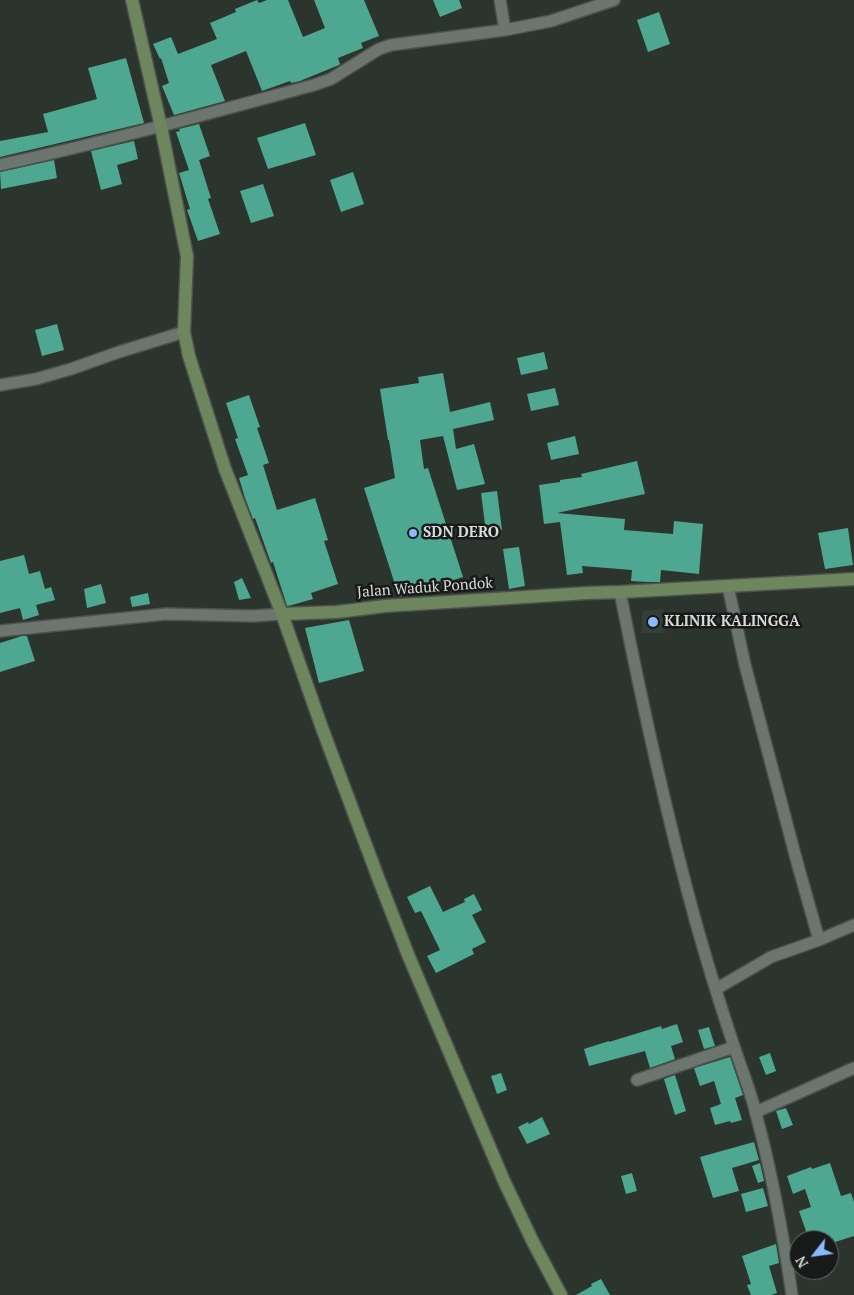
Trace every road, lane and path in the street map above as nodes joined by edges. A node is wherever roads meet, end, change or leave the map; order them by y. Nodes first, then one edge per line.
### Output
1 (132, 0) edge
2 (500, 0) edge
3 (614, 0) edge
4 (505, 30) junction
5 (161, 127) junction
6 (0, 165) edge
7 (184, 332) junction
8 (0, 385) edge
9 (854, 579) edge
10 (728, 586) junction
11 (620, 592) junction
12 (282, 614) junction
13 (0, 631) edge
14 (854, 924) edge
15 (819, 940) junction
16 (716, 988) junction
17 (734, 1047) junction
18 (854, 1068) edge
19 (637, 1080) dead end
20 (756, 1112) junction
21 (561, 1295) edge
22 (792, 1295) edge

1 - 5 street
2 - 4 street
3 - 4 street
4 - 5 street
5 - 6 street
5 - 7 street
7 - 8 street
7 - 12 street
9 - 10 street, Jalan Waduk Pondok
10 - 11 street, Jalan Waduk Pondok
10 - 15 street
11 - 12 street, Jalan Waduk Pondok
11 - 16 street
12 - 13 street, Jalan Waduk Pondok
12 - 21 street
14 - 15 street
15 - 16 street
16 - 17 street
17 - 19 street
17 - 20 street
18 - 20 street
20 - 22 street

